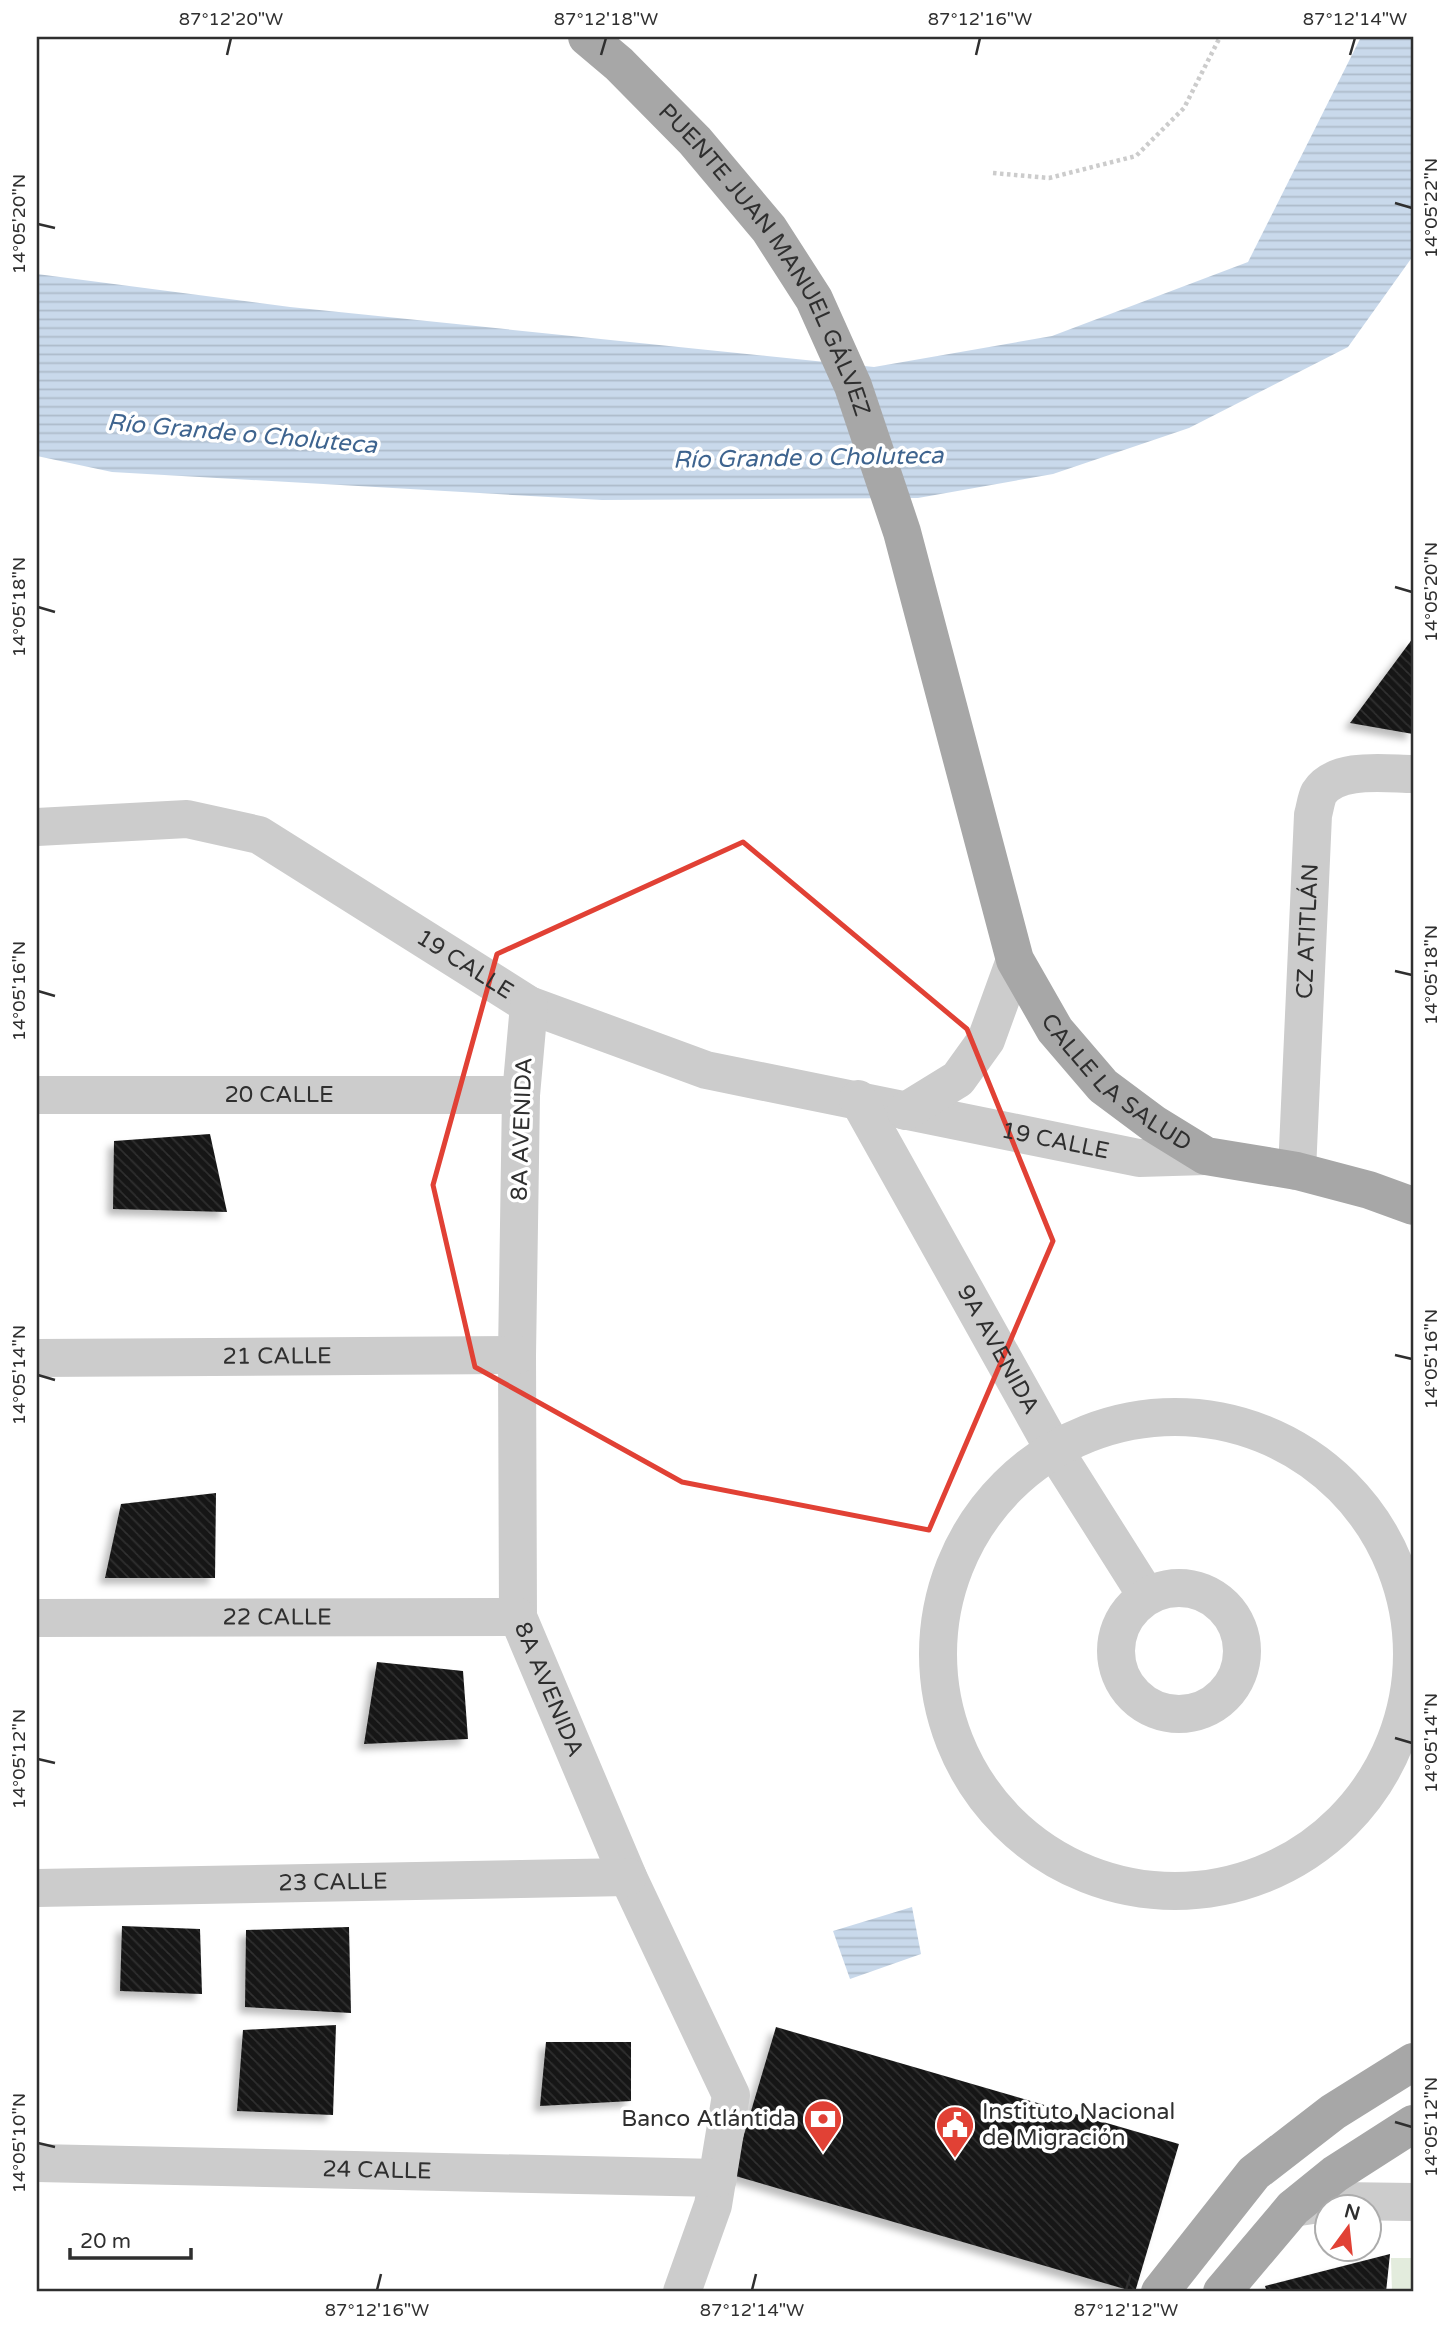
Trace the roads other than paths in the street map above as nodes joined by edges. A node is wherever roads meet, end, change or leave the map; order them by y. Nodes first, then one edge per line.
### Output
1 (587, 37) edge
2 (1413, 774) edge
3 (37, 827) edge
4 (1015, 960) junction
5 (529, 1005) junction
6 (37, 1095) edge
7 (521, 1095) junction
8 (858, 1099) junction
9 (906, 1111) junction
10 (1206, 1156) junction
11 (1297, 1171) junction
12 (1413, 1206) edge
13 (517, 1355) junction
14 (37, 1358) edge
15 (1053, 1448) junction
16 (1146, 1595) dead end
17 (518, 1617) junction
18 (37, 1618) edge
19 (628, 1877) junction
20 (37, 1888) edge
21 (1413, 2062) edge
22 (1413, 2090) edge
23 (1413, 2124) edge
24 (1375, 2149) junction
25 (37, 2163) edge
26 (718, 2178) junction
27 (1412, 2202) edge
28 (1293, 2208) junction
29 (682, 2292) edge
30 (1160, 2292) edge
31 (1187, 2292) edge
32 (1223, 2292) edge

1 - 4 main road, PUENTE JUAN MANUEL GÁLVEZ
2 - 11 street, CZ ATITLÁN
3 - 5 street, 19 CALLE
4 - 9 street
4 - 10 main road, CALLE LA SALUD
5 - 7 street, 8A AVENIDA
5 - 8 street, 19 CALLE
6 - 7 street, 20 CALLE
7 - 13 street, 8A AVENIDA
8 - 9 street, 19 CALLE
8 - 15 street, 9A AVENIDA
9 - 10 street, 19 CALLE
10 - 11 main road, CALLE LA SALUD
11 - 12 main road, CALLE LA SALUD
13 - 14 street, 21 CALLE
13 - 17 street, 8A AVENIDA
15 - 15 street
15 - 16 street, 9A AVENIDA
17 - 18 street, 22 CALLE
17 - 19 street, 8A AVENIDA
19 - 20 street, 23 CALLE
19 - 26 street, 8A AVENIDA
21 - 30 main road
22 - 31 main road
23 - 24 main road
24 - 27 street
24 - 28 main road
25 - 26 street, 24 CALLE
26 - 29 street, 8A AVENIDA
27 - 28 street
28 - 32 main road

